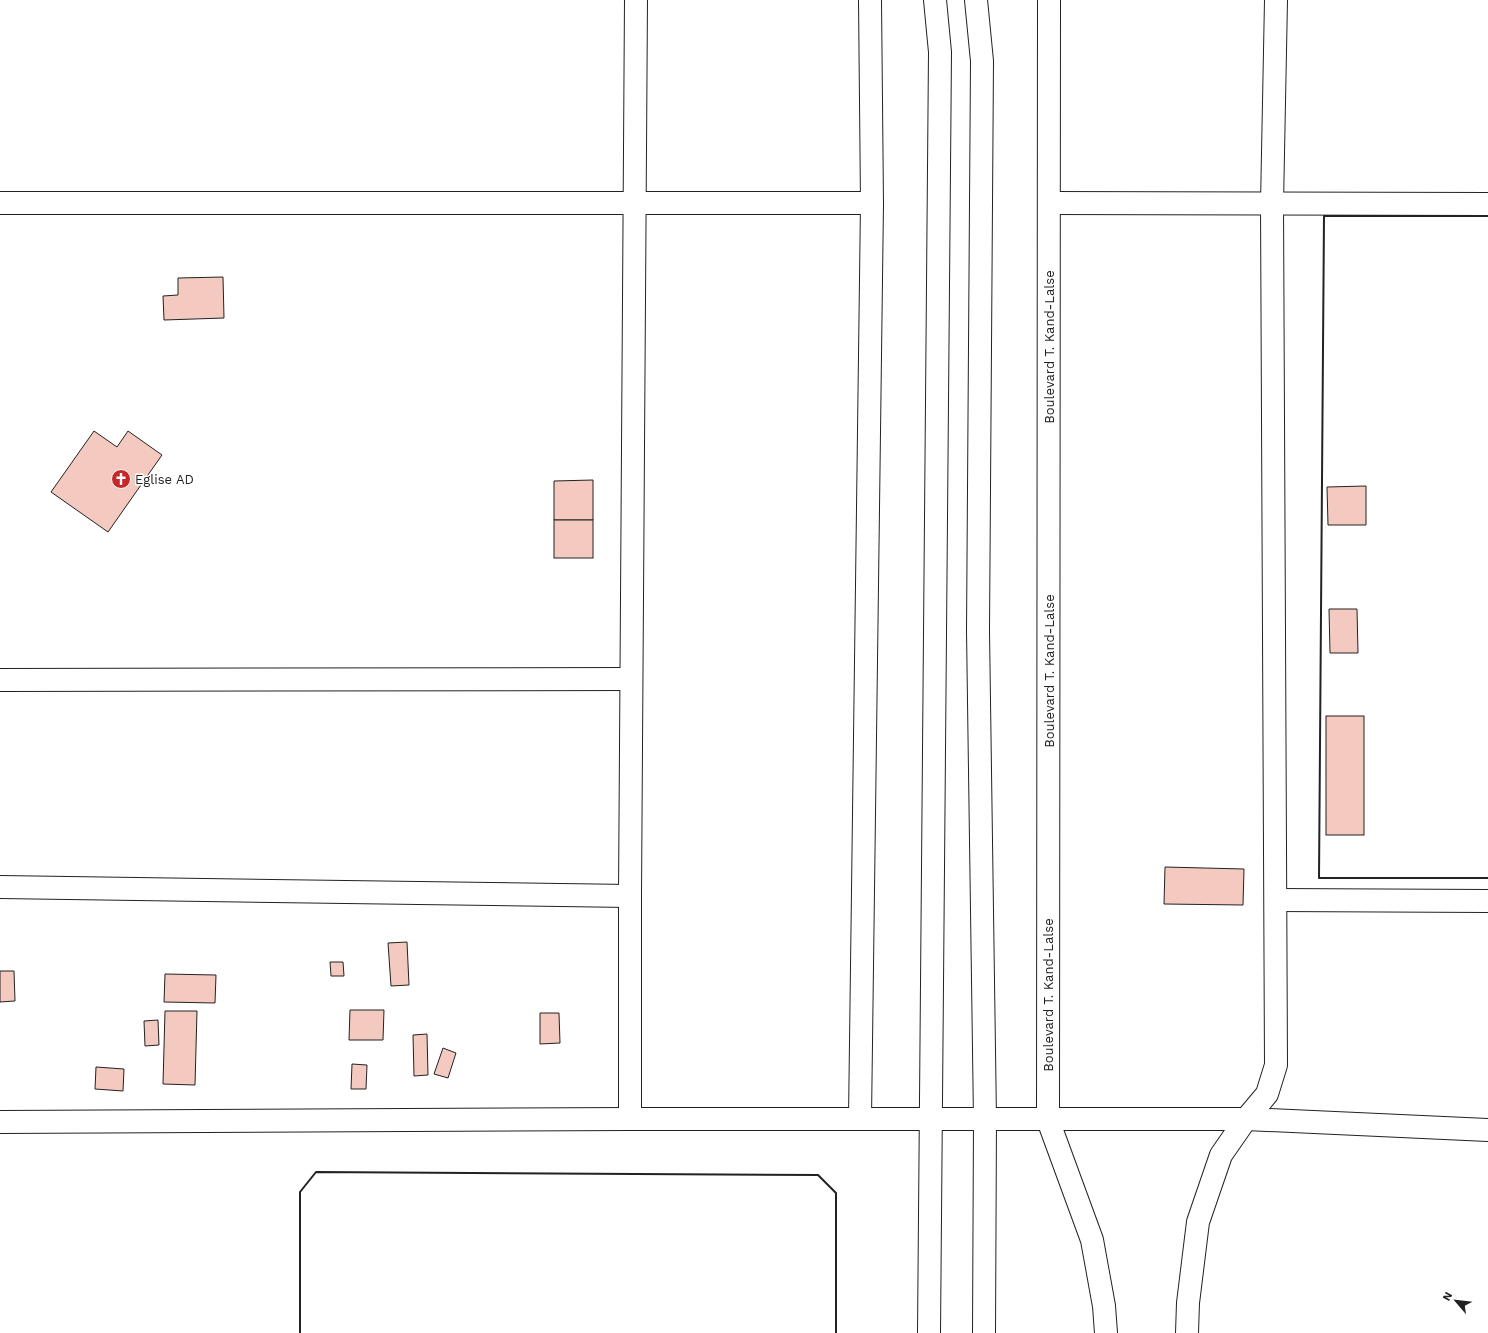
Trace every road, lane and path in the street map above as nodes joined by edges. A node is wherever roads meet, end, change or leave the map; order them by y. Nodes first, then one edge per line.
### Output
1 (636, 0) edge
2 (870, 0) edge
3 (934, 0) edge
4 (976, 0) edge
5 (1049, 0) edge
6 (1276, 0) edge
7 (0, 203) edge
8 (635, 203) junction
9 (872, 203) junction
10 (1049, 203) junction
11 (1272, 204) junction
12 (1488, 204) edge
13 (631, 679) junction
14 (0, 680) edge
15 (0, 887) edge
16 (630, 896) junction
17 (1276, 900) junction
18 (1488, 901) edge
19 (630, 1119) junction
20 (860, 1119) junction
21 (930, 1119) junction
22 (985, 1120) junction
23 (1048, 1120) junction
24 (1246, 1120) junction
25 (0, 1122) edge
26 (1488, 1130) edge
27 (929, 1333) edge
28 (984, 1333) edge
29 (1106, 1333) edge
30 (1188, 1333) edge

1 - 8 street
2 - 9 street
3 - 21 street
4 - 22 street
5 - 10 street, Boulevard T. Kand-Lalse
6 - 11 street
7 - 8 street
8 - 9 street
8 - 13 street
9 - 20 street
10 - 11 street
10 - 23 street, Boulevard T. Kand-Lalse
11 - 12 street
11 - 17 street
13 - 14 street
13 - 16 street
15 - 16 street
16 - 19 street
17 - 18 street
17 - 24 street
19 - 20 street
19 - 25 street
20 - 21 street
21 - 22 street
21 - 27 street
22 - 23 street
22 - 28 street
23 - 24 street
23 - 29 street, Boulevard T. Kand-Lalse
24 - 26 street
24 - 30 street

